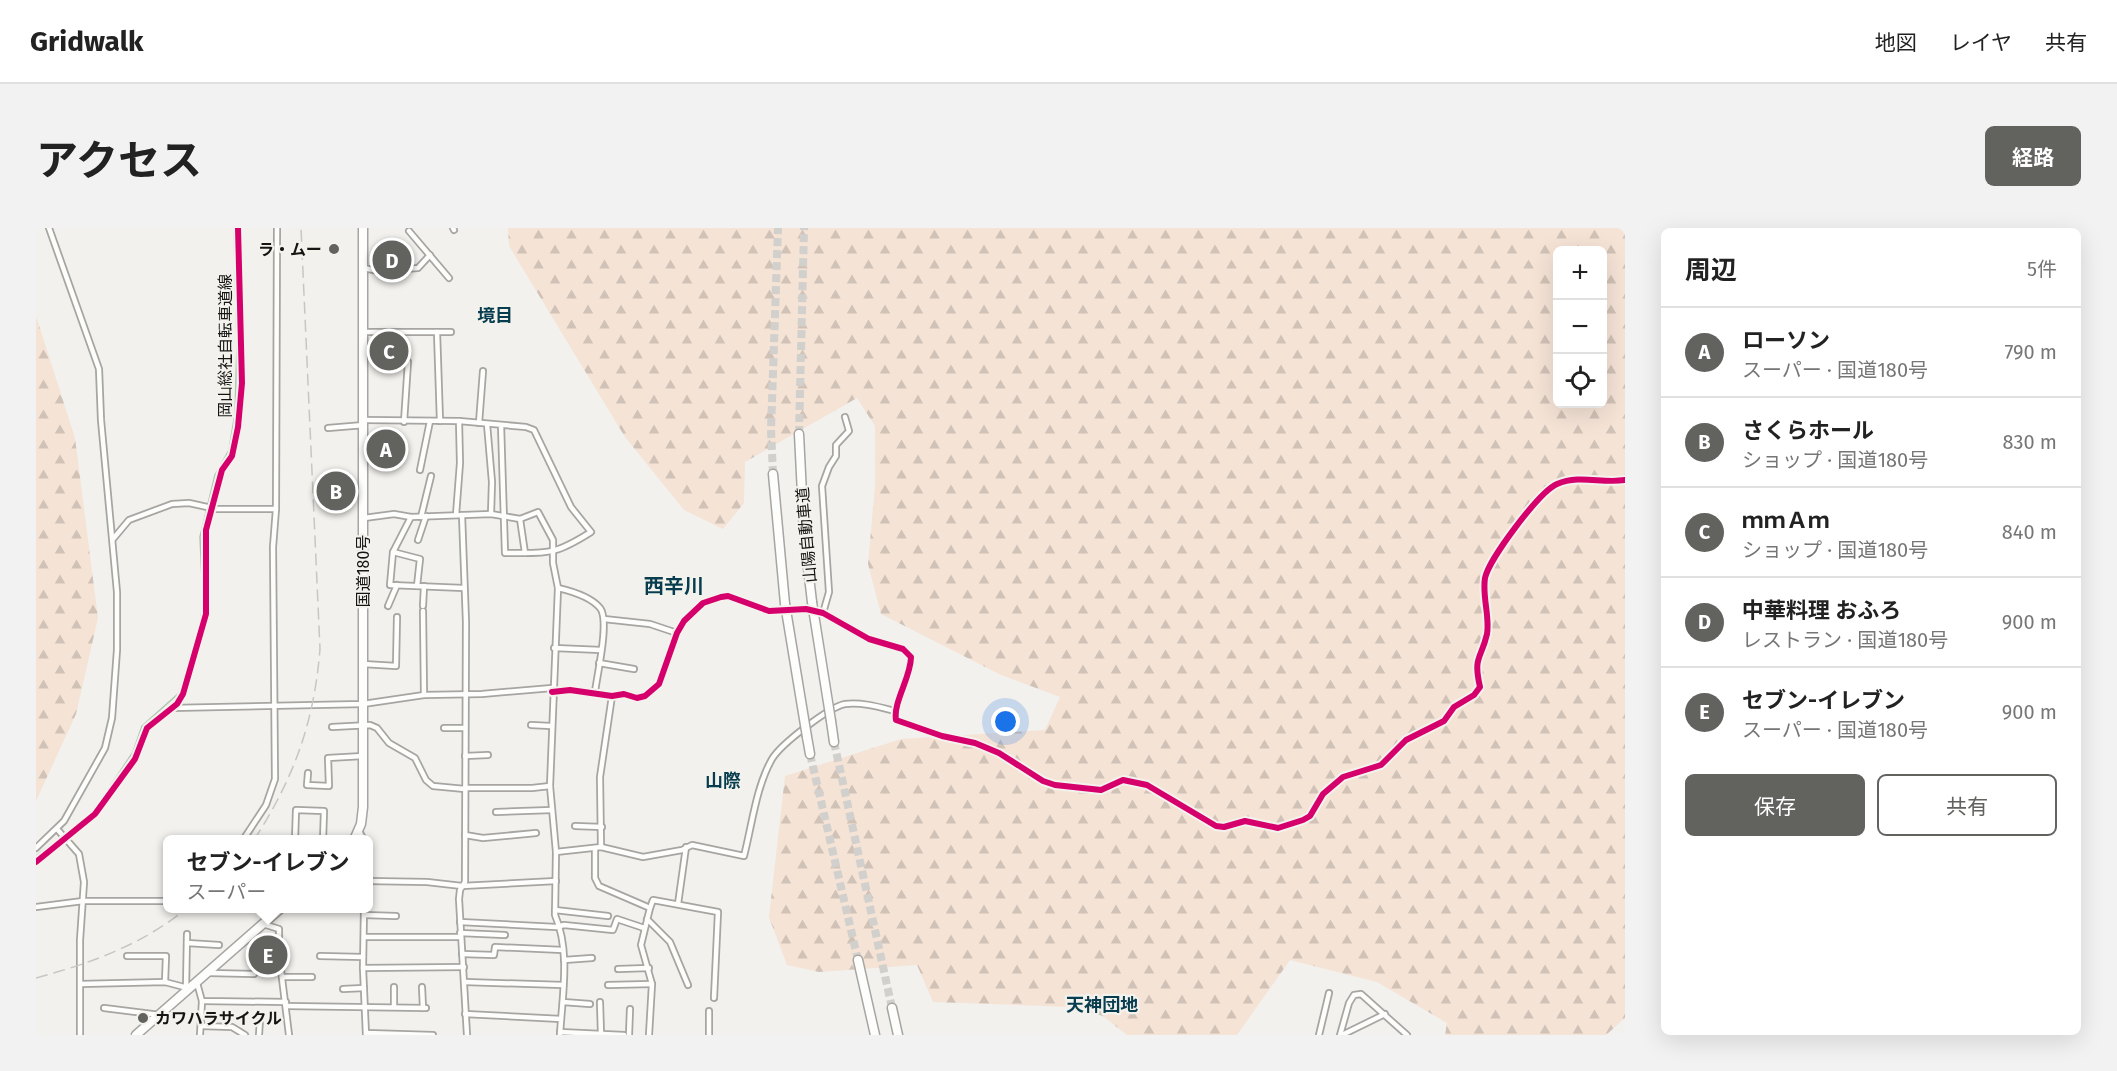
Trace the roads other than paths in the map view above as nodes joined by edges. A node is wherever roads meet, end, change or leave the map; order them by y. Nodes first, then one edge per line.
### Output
1 (49, 228) edge
2 (277, 228) edge
3 (363, 228) edge
4 (409, 231) dead end
5 (430, 255) junction
6 (363, 268) junction
7 (449, 278) dead end
8 (364, 332) junction
9 (437, 332) junction
10 (451, 332) dead end
11 (408, 362) dead end
12 (483, 371) dead end
13 (845, 417) dead end
14 (430, 421) junction
15 (440, 421) junction
16 (459, 421) junction
17 (404, 422) junction
18 (364, 423) junction
19 (479, 423) junction
20 (487, 424) junction
21 (501, 425) junction
22 (328, 428) dead end
23 (799, 434) tunnel mouth
24 (420, 470) dead end
25 (773, 474) tunnel mouth
26 (431, 476) dead end
27 (1625, 480) edge
28 (276, 508) junction
29 (491, 514) junction
30 (459, 515) junction
31 (411, 517) junction
32 (424, 517) junction
33 (504, 517) junction
34 (364, 518) junction
35 (519, 519) junction
36 (113, 539) junction
37 (418, 540) dead end
38 (393, 552) junction
39 (553, 552) junction
40 (525, 553) junction
41 (397, 585) junction
42 (417, 586) junction
43 (424, 586) junction
44 (464, 588) junction
45 (558, 588) junction
46 (388, 606) dead end
47 (823, 613) junction
48 (397, 616) dead end
49 (604, 619) junction
50 (677, 633) junction
51 (554, 648) junction
52 (601, 650) junction
53 (599, 663) junction
54 (363, 664) junction
55 (634, 669) dead end
56 (552, 690) junction
57 (595, 692) junction
58 (424, 694) junction
59 (465, 694) junction
60 (612, 696) junction
61 (363, 704) junction
62 (274, 705) junction
63 (171, 708) dead end
64 (895, 711) junction
65 (363, 725) junction
66 (531, 725) dead end
67 (551, 726) junction
68 (332, 727) dead end
69 (444, 728) dead end
70 (465, 728) junction
71 (834, 742) tunnel mouth
72 (488, 754) dead end
73 (810, 754) tunnel mouth
74 (363, 756) junction
75 (465, 756) junction
76 (308, 773) dead end
77 (550, 786) junction
78 (465, 789) junction
79 (552, 810) junction
80 (496, 812) dead end
81 (575, 826) dead end
82 (602, 827) junction
83 (57, 829) junction
84 (359, 831) junction
85 (536, 834) dead end
86 (246, 835) edge
87 (295, 835) edge
88 (323, 835) edge
89 (357, 835) edge
90 (361, 835) edge
91 (465, 835) junction
92 (686, 847) junction
93 (36, 848) edge
94 (598, 848) junction
95 (556, 852) junction
96 (373, 881) edge
97 (556, 881) junction
98 (462, 886) junction
99 (83, 901) junction
100 (163, 901) edge
101 (678, 904) junction
102 (36, 907) edge
103 (650, 908) junction
104 (555, 910) junction
105 (263, 913) edge
106 (276, 913) edge
107 (364, 915) joint
108 (396, 916) dead end
109 (608, 916) dead end
110 (647, 919) junction
111 (266, 921) junction
112 (460, 921) junction
113 (560, 925) junction
114 (644, 928) junction
115 (187, 934) dead end
116 (460, 935) junction
117 (505, 935) dead end
118 (364, 937) junction
119 (187, 943) junction
120 (219, 945) dead end
121 (563, 950) junction
122 (462, 954) junction
123 (127, 956) dead end
124 (320, 956) dead end
125 (363, 957) junction
126 (592, 958) dead end
127 (564, 960) junction
128 (858, 960) tunnel mouth
129 (363, 968) junction
130 (464, 968) junction
131 (649, 968) junction
132 (618, 969) dead end
133 (208, 973) junction
134 (254, 974) dead end
135 (282, 977) junction
136 (312, 977) dead end
137 (165, 982) junction
138 (465, 982) junction
139 (196, 983) junction
140 (80, 984) junction
141 (652, 984) junction
142 (563, 985) junction
143 (688, 985) dead end
144 (608, 986) dead end
145 (394, 987) dead end
146 (422, 987) dead end
147 (364, 988) junction
148 (186, 989) junction
149 (343, 989) dead end
150 (1329, 993) dead end
151 (714, 998) dead end
152 (202, 1001) junction
153 (562, 1002) junction
154 (600, 1002) dead end
155 (286, 1004) junction
156 (590, 1004) dead end
157 (366, 1007) junction
158 (394, 1007) junction
159 (104, 1008) dead end
160 (892, 1008) tunnel mouth
161 (630, 1009) dead end
162 (709, 1011) dead end
163 (465, 1014) junction
164 (1385, 1014) junction
165 (160, 1015) junction
166 (260, 1018) dead end
167 (561, 1019) junction
168 (201, 1026) junction
169 (366, 1034) edge
170 (560, 1034) edge
171 (577, 1034) edge
172 (601, 1034) edge
173 (80, 1035) edge
174 (136, 1035) edge
175 (200, 1035) edge
176 (245, 1035) edge
177 (259, 1035) edge
178 (289, 1035) edge
179 (433, 1035) edge
180 (467, 1035) edge
181 (624, 1035) edge
182 (629, 1035) edge
183 (649, 1035) edge
184 (709, 1035) edge
185 (875, 1035) edge
186 (898, 1035) edge
187 (1319, 1035) edge
188 (1341, 1035) edge
189 (1407, 1035) edge

1 - 36 street
2 - 28 street
3 - 6 highway, 国道180号
4 - 5 street
5 - 6 street
5 - 7 street
6 - 8 highway, 国道180号
8 - 9 street
8 - 18 highway, 国道180号
9 - 10 street
9 - 15 street
11 - 17 street
12 - 19 street
13 - 47 street
14 - 15 street
14 - 17 street
14 - 24 street
15 - 16 street
16 - 19 street
16 - 30 street
17 - 18 street
18 - 22 street
18 - 34 highway, 国道180号
19 - 20 street
20 - 21 street
20 - 29 street
21 - 33 street
21 - 39 street
23 - 71 highway, 山陽自動車道, bridge
25 - 73 highway, 山陽自動車道, bridge
26 - 32 street
27 - 64 street
28 - 36 street
28 - 62 street
29 - 30 street
29 - 33 street
30 - 32 street
30 - 44 street
31 - 32 street
31 - 34 street
31 - 38 street
32 - 37 street
33 - 35 street
33 - 40 street
34 - 54 highway, 国道180号
35 - 39 street
35 - 40 street
36 - 83 street
38 - 41 street
38 - 42 street
39 - 40 street
39 - 45 street
41 - 42 street
41 - 46 street
42 - 43 street
43 - 44 street
43 - 58 street
44 - 59 street
45 - 49 street
45 - 51 street
47 - 50 street
47 - 64 street
48 - 54 street
49 - 50 street
49 - 52 street
50 - 60 street
51 - 52 street
51 - 56 street
52 - 53 street
53 - 55 street
53 - 57 street
54 - 61 highway, 国道180号
56 - 57 street
56 - 59 street
56 - 67 street
57 - 60 street
58 - 59 street
58 - 61 street
59 - 70 street
60 - 82 street
61 - 62 street
61 - 65 highway, 国道180号
62 - 63 street
62 - 86 street
64 - 92 street
65 - 68 street
65 - 74 highway, 国道180号
65 - 78 street
66 - 67 street
67 - 77 street
69 - 70 street
70 - 75 street
72 - 75 street
74 - 76 street
74 - 84 highway, 国道180号
75 - 78 street
77 - 78 street
77 - 79 street
78 - 91 street
79 - 80 street
79 - 95 street
81 - 82 street
82 - 94 street
83 - 93 street
83 - 99 street
84 - 89 highway, 国道180号
84 - 90 street
85 - 91 street
87 - 88 street
91 - 98 street
92 - 94 street
92 - 101 street
94 - 95 street
94 - 103 street
95 - 97 street
96 - 98 street
97 - 98 street
97 - 104 street
98 - 112 street
99 - 100 street
99 - 102 street
99 - 140 street
101 - 103 street
101 - 151 street
103 - 110 street
104 - 109 street
104 - 113 street
105 - 111 street
106 - 111 highway
107 - 108 street
107 - 118 street
110 - 114 street
110 - 143 street
111 - 133 highway
111 - 135 street
112 - 113 street
112 - 116 street
113 - 114 street
113 - 121 street
114 - 131 street
115 - 119 street
116 - 117 street
116 - 118 street
116 - 122 street
118 - 125 street
119 - 120 street
119 - 148 street
121 - 122 street
121 - 127 street
122 - 130 street
123 - 137 street
124 - 125 street
125 - 129 street
126 - 127 street
127 - 142 street
128 - 185 highway
129 - 130 street
129 - 147 street
130 - 138 street
131 - 132 street
131 - 141 street
133 - 134 street
133 - 139 highway
135 - 136 street
135 - 155 street
137 - 140 street
137 - 148 street
138 - 142 street
138 - 163 street
139 - 148 highway
139 - 152 street
140 - 173 street
141 - 144 street
141 - 183 street
142 - 153 street
145 - 158 street
146 - 158 street
147 - 149 street
147 - 157 street
148 - 165 highway
150 - 187 street
152 - 155 street
152 - 168 street
153 - 156 street
153 - 167 street
154 - 172 street
155 - 157 street
155 - 178 street
157 - 158 street
157 - 169 street
159 - 165 street
160 - 186 highway
161 - 182 street
162 - 184 street
163 - 167 street
163 - 180 street
164 - 188 street
164 - 188 street
164 - 189 street
165 - 174 highway
166 - 177 street
167 - 170 street
168 - 175 street
168 - 176 street
169 - 179 street
170 - 171 street
171 - 172 street
172 - 181 street

